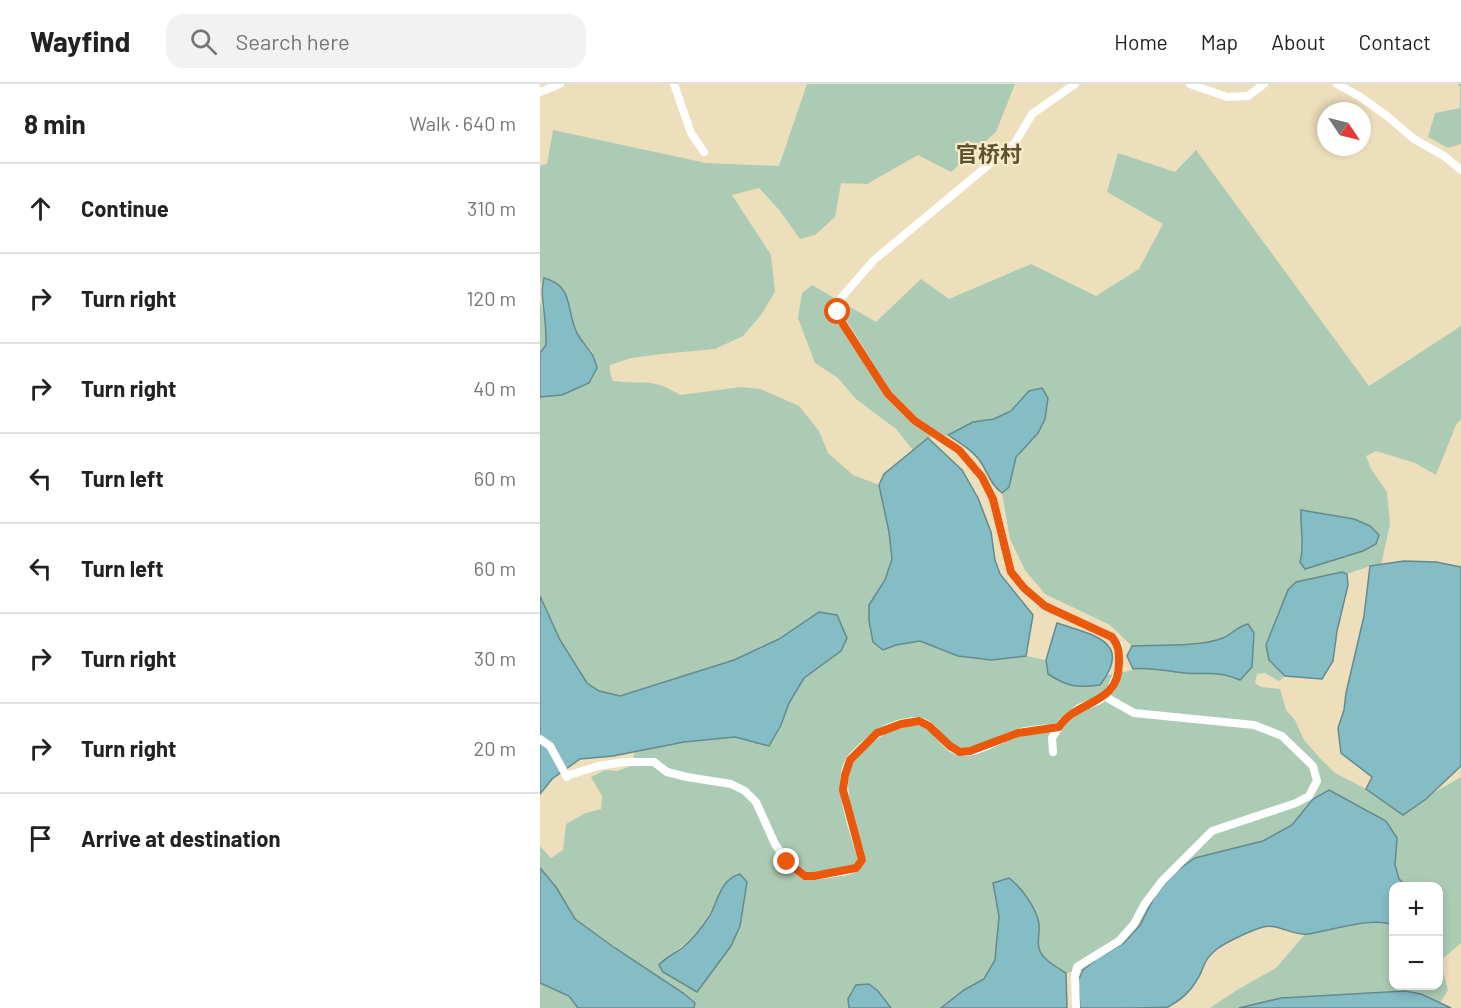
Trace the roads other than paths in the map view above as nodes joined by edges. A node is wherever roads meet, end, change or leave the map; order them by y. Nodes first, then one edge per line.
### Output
1 (560, 84) edge
2 (1076, 84) edge
3 (1190, 84) edge
4 (1264, 84) edge
5 (1337, 84) edge
6 (676, 85) edge
7 (540, 92) edge
8 (704, 152) dead end
9 (1461, 170) edge
10 (1104, 696) junction
11 (1059, 727) junction
12 (540, 739) edge
13 (1053, 752) dead end
14 (1076, 1008) edge

1 - 7 street
2 - 10 street
3 - 4 street
5 - 9 street
6 - 8 street
10 - 11 street
10 - 14 street
11 - 12 street
11 - 13 street

